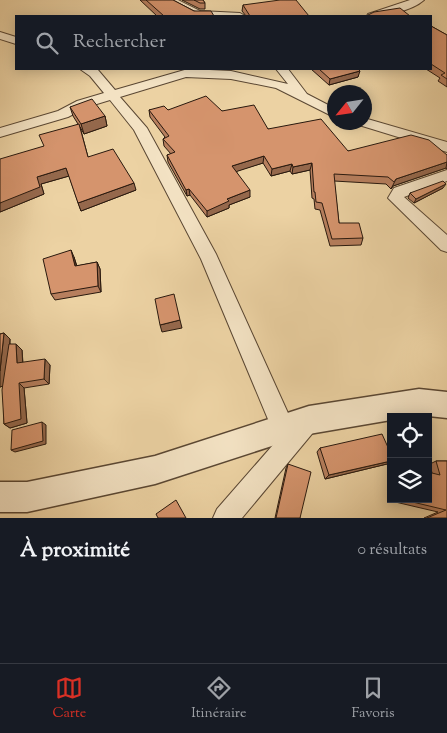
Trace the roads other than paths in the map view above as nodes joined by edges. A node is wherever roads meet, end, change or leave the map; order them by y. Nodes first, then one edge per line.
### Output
1 (170, 0) edge
2 (419, 0) edge
3 (219, 15) edge
4 (376, 15) edge
5 (0, 35) edge
6 (15, 41) edge
7 (88, 70) edge
8 (197, 70) edge
9 (283, 70) edge
10 (185, 74) junction
11 (303, 95) junction
12 (112, 97) junction
13 (327, 109) edge
14 (372, 124) edge
15 (0, 133) edge
16 (447, 147) edge
17 (447, 175) edge
18 (447, 245) edge
19 (447, 405) edge
20 (296, 424) junction
21 (0, 497) edge
22 (226, 518) edge

1 - 3 street
2 - 4 street
5 - 6 street
7 - 12 street
8 - 10 street
9 - 11 street
10 - 11 street
10 - 12 street
11 - 13 street
12 - 15 street
12 - 20 street
14 - 16 street
17 - 18 street
19 - 20 street
20 - 21 street
20 - 22 street

